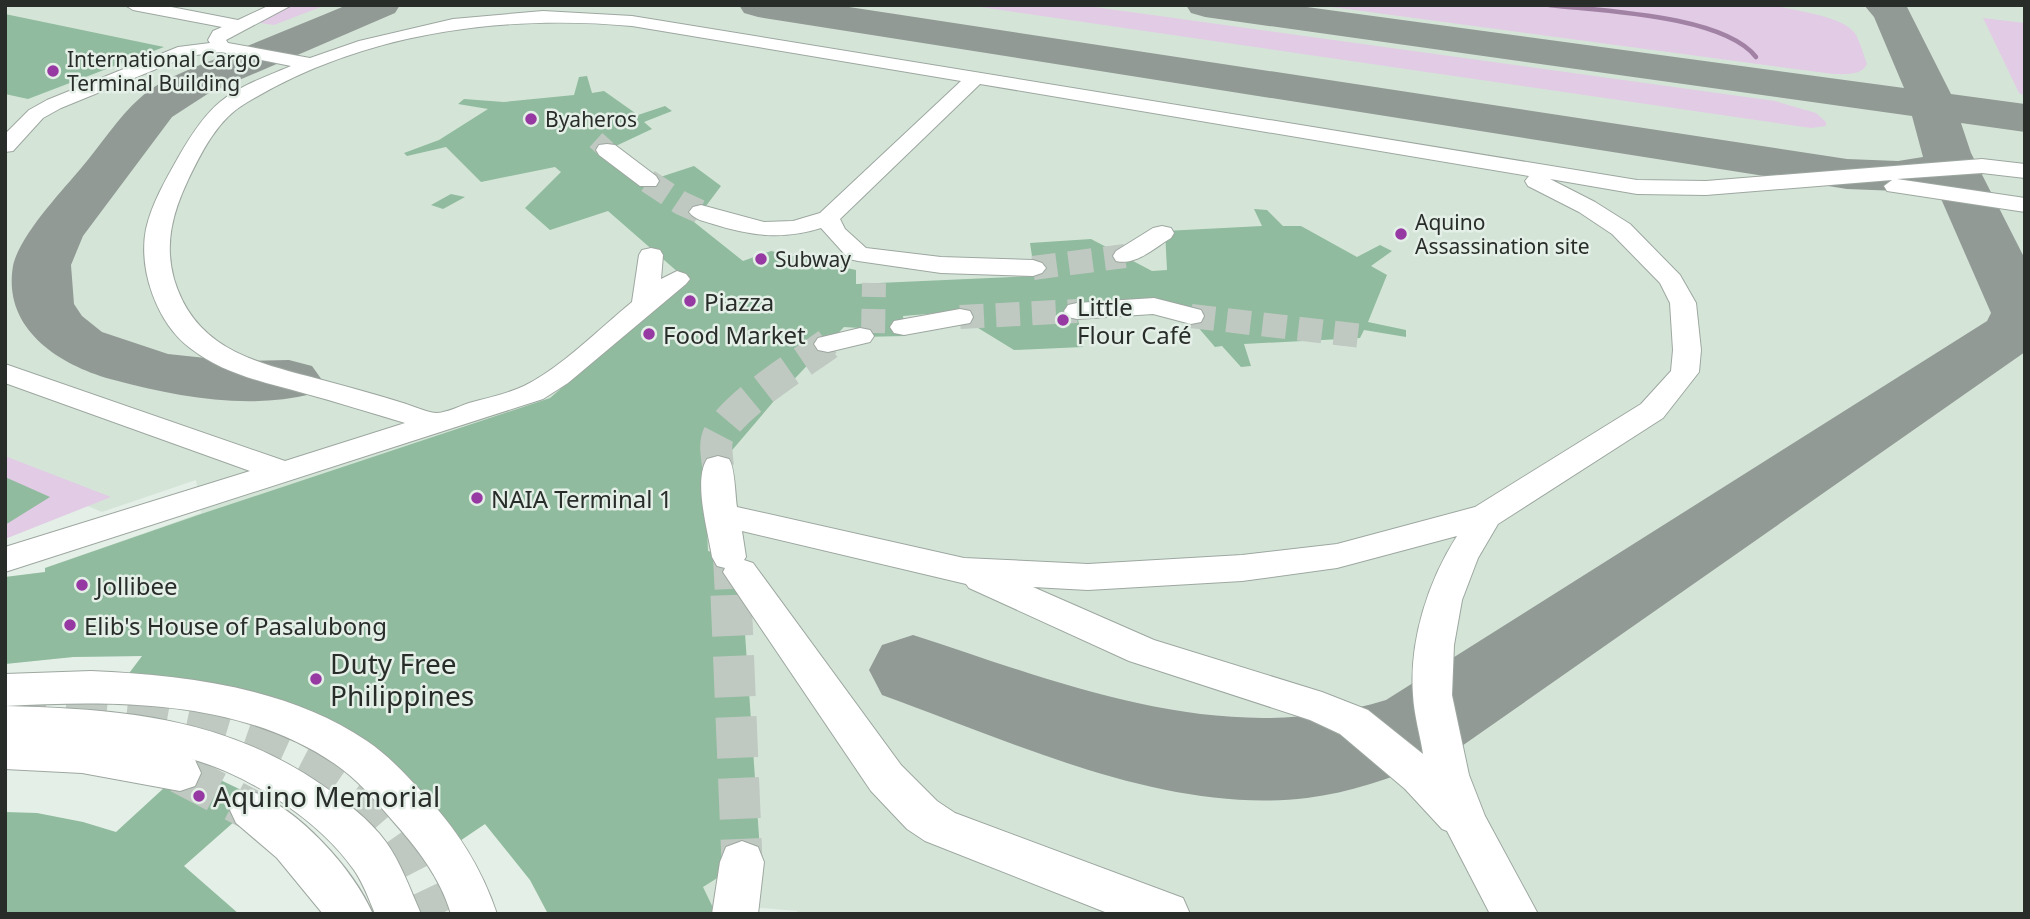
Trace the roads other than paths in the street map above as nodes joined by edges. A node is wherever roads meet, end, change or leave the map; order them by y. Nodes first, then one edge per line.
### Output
1 (133, 5) edge
2 (284, 5) edge
3 (238, 24) junction
4 (220, 41) junction
5 (310, 64) junction
6 (976, 78) junction
7 (5, 146) edge
8 (607, 150) tunnel mouth
9 (1486, 163) junction
10 (2025, 171) edge
11 (648, 181) tunnel mouth
12 (1790, 182) junction
13 (1672, 188) junction
14 (2025, 205) edge
15 (701, 212) tunnel mouth
16 (828, 218) junction
17 (1620, 229) junction
18 (760, 230) junction
19 (1162, 233) dead end
20 (651, 255) dead end
21 (870, 256) junction
22 (1125, 256) tunnel mouth
23 (1033, 268) tunnel mouth
24 (677, 279) dead end
25 (874, 283) tunnel mouth
26 (645, 304) junction
27 (1077, 311) tunnel mouth
28 (1191, 316) tunnel mouth
29 (960, 317) tunnel mouth
30 (904, 327) dead end
31 (859, 336) dead end
32 (828, 344) tunnel mouth
33 (5, 373) edge
34 (437, 423) junction
35 (718, 466) tunnel mouth
36 (282, 471) junction
37 (723, 515) junction
38 (1486, 516) junction
39 (5, 560) edge
40 (964, 571) junction
41 (5, 690) edge
42 (5, 723) edge
43 (5, 752) edge
44 (180, 773) tunnel mouth
45 (251, 810) tunnel mouth
46 (1466, 824) junction
47 (742, 862) tunnel mouth
48 (350, 914) edge
49 (398, 914) edge
50 (474, 914) edge
51 (735, 914) edge
52 (1167, 914) edge
53 (1516, 914) edge

1 - 3 street
2 - 3 street
3 - 4 street
4 - 5 street
4 - 7 street
5 - 6 street
5 - 34 street
6 - 9 street
6 - 16 street
8 - 11 street
9 - 13 street
9 - 17 street
10 - 12 street
12 - 13 street
12 - 14 street
13 - 17 street
15 - 18 street
16 - 18 street
16 - 21 street
17 - 38 street
18 - 21 street
19 - 22 street
20 - 26 street
21 - 23 street
21 - 25 street
24 - 26 street
26 - 34 street
27 - 28 street
29 - 30 street
31 - 32 street
33 - 36 street
34 - 36 street
35 - 37 street
36 - 39 street
37 - 40 street
37 - 52 street
38 - 40 street
38 - 46 street
40 - 46 street
41 - 50 street
42 - 49 street
43 - 44 street
45 - 48 street
46 - 53 street
47 - 51 street

